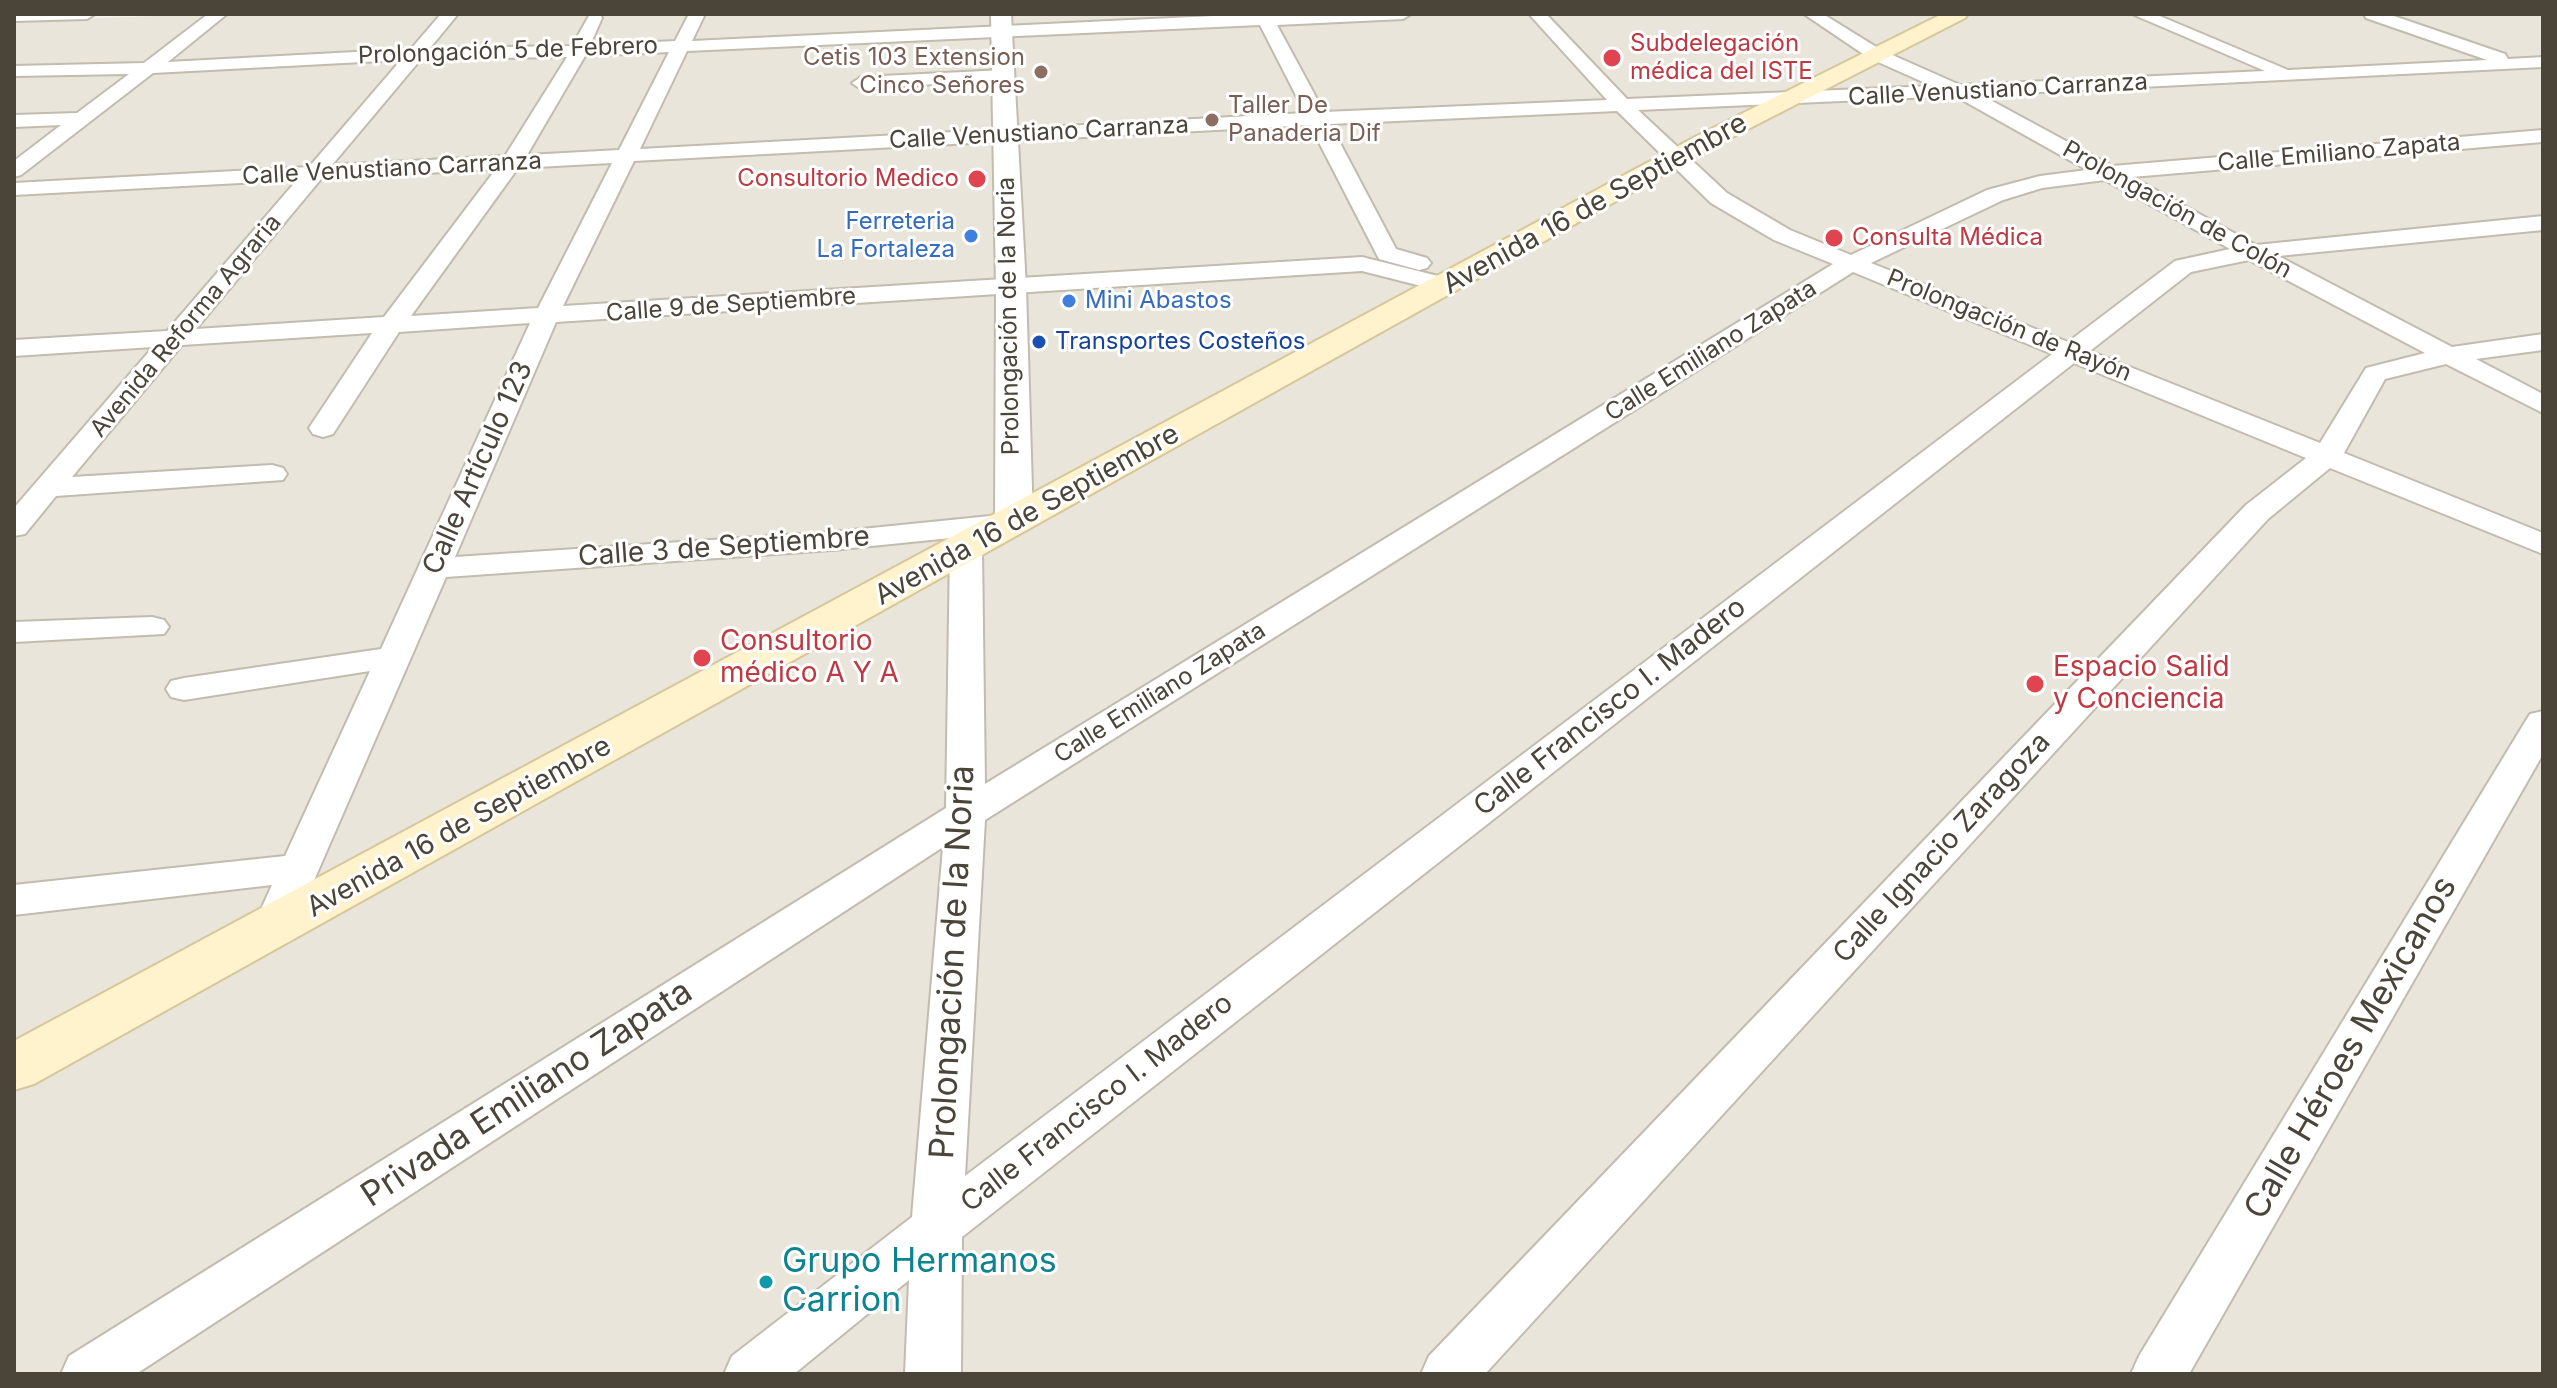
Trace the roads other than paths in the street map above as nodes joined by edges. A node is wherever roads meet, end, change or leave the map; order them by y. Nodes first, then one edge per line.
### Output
1 (87, 14) edge
2 (219, 14) edge
3 (450, 14) edge
4 (697, 14) edge
5 (1403, 14) edge
6 (1537, 14) edge
7 (1812, 14) edge
8 (1958, 14) edge
9 (2140, 14) edge
10 (2372, 14) edge
11 (14, 16) edge
12 (1265, 17) edge
13 (594, 18) dead end
14 (1002, 22) edge
15 (681, 45) junction
16 (580, 51) junction
17 (418, 54) junction
18 (1875, 54) junction
19 (2543, 62) edge
20 (2517, 64) junction
21 (148, 68) junction
22 (14, 71) edge
23 (2543, 72) edge
24 (1004, 75) junction
25 (2290, 75) junction
26 (861, 83) dead end
27 (1963, 93) junction
28 (1789, 98) junction
29 (1623, 106) junction
30 (82, 119) junction
31 (1316, 119) junction
32 (14, 121) edge
33 (1004, 136) junction
34 (2543, 136) edge
35 (629, 153) junction
36 (1676, 158) junction
37 (512, 163) junction
38 (14, 171) edge
39 (316, 173) junction
40 (2109, 173) junction
41 (14, 189) edge
42 (2543, 223) edge
43 (2252, 252) junction
44 (1852, 263) junction
45 (1456, 279) junction
46 (1011, 287) junction
47 (546, 316) junction
48 (391, 326) junction
49 (175, 339) junction
50 (2543, 342) edge
51 (14, 348) edge
52 (2071, 351) junction
53 (2451, 355) junction
54 (2543, 405) edge
55 (323, 428) dead end
56 (2328, 455) junction
57 (272, 474) dead end
58 (47, 488) junction
59 (1014, 522) junction
60 (14, 527) edge
61 (2543, 544) edge
62 (966, 549) junction
63 (434, 568) junction
64 (152, 627) dead end
65 (14, 632) edge
66 (394, 657) junction
67 (184, 689) dead end
68 (2543, 722) edge
69 (966, 814) junction
70 (300, 868) junction
71 (14, 900) edge
72 (273, 929) junction
73 (14, 1068) edge
74 (937, 1227) junction
75 (89, 1374) edge
76 (752, 1374) edge
77 (933, 1374) edge
78 (1449, 1374) edge
79 (2159, 1374) edge

1 - 11 street
2 - 21 street
3 - 17 street, Avenida Reforma Agraria
4 - 15 street, Calle Artículo 123
5 - 12 street, Prolongación 5 de Febrero
6 - 29 street, Prolongación de Rayón
7 - 18 street, Prolongación de Colón
8 - 18 main road, Avenida 16 de Septiembre
9 - 25 street
10 - 20 street
12 - 14 street, Prolongación 5 de Febrero
12 - 31 street
13 - 16 street
14 - 15 street, Prolongación 5 de Febrero
14 - 24 street, Prolongación de la Noria
15 - 16 street, Prolongación 5 de Febrero
15 - 35 street, Calle Artículo 123
16 - 17 street, Prolongación 5 de Febrero
16 - 37 street
17 - 21 street, Prolongación 5 de Febrero
17 - 39 street, Avenida Reforma Agraria
18 - 27 street, Prolongación de Colón
18 - 28 main road, Avenida 16 de Septiembre
19 - 20 street, Calle Venustiano Carranza
20 - 23 street
20 - 25 street, Calle Venustiano Carranza
21 - 22 street, Prolongación 5 de Febrero
21 - 30 street
24 - 26 street
24 - 33 street, Prolongación de la Noria
25 - 27 street, Calle Venustiano Carranza
27 - 28 street, Calle Venustiano Carranza
27 - 40 street, Prolongación de Colón
28 - 29 street, Calle Venustiano Carranza
28 - 36 main road, Avenida 16 de Septiembre
29 - 31 street, Calle Venustiano Carranza
29 - 36 street, Prolongación de Rayón
30 - 32 street
30 - 38 street
31 - 33 street, Calle Venustiano Carranza
31 - 45 street
33 - 35 street, Calle Venustiano Carranza
33 - 46 street, Prolongación de la Noria
34 - 40 street, Calle Emiliano Zapata
35 - 37 street, Calle Venustiano Carranza
35 - 47 street, Calle Artículo 123
36 - 44 street, Prolongación de Rayón
36 - 45 main road, Avenida 16 de Septiembre
37 - 39 street, Calle Venustiano Carranza
37 - 48 street
39 - 41 street, Calle Venustiano Carranza
39 - 49 street, Avenida Reforma Agraria
40 - 43 street, Prolongación de Colón
40 - 44 street, Calle Emiliano Zapata
42 - 43 street, Calle Francisco I. Madero
43 - 52 street, Calle Francisco I. Madero
43 - 53 street, Prolongación de Colón
44 - 52 street, Prolongación de Rayón
44 - 69 street, Calle Emiliano Zapata
45 - 46 street, Calle 9 de Septiembre
45 - 59 main road, Avenida 16 de Septiembre
46 - 47 street, Calle 9 de Septiembre
46 - 59 street, Prolongación de la Noria
47 - 48 street, Calle 9 de Septiembre
47 - 63 street, Calle Artículo 123
48 - 49 street, Calle 9 de Septiembre
48 - 55 street
49 - 51 street, Calle 9 de Septiembre
49 - 58 street, Avenida Reforma Agraria
50 - 53 street, Calle Ignacio Zaragoza
52 - 56 street, Prolongación de Rayón
52 - 74 street, Calle Francisco I. Madero
53 - 54 street, Prolongación de Colón
53 - 56 street, Calle Ignacio Zaragoza
56 - 61 street, Prolongación de Rayón
56 - 78 street, Calle Ignacio Zaragoza
57 - 58 street
58 - 60 street, Avenida Reforma Agraria
59 - 62 main road, Avenida 16 de Septiembre
59 - 63 street, Calle 3 de Septiembre
62 - 69 street, Prolongación de la Noria
62 - 72 main road, Avenida 16 de Septiembre
63 - 66 street, Calle Artículo 123
64 - 65 street
66 - 67 street
66 - 70 street, Calle Artículo 123
68 - 79 street, Calle Héroes Mexicanos
69 - 74 street, Prolongación de la Noria
69 - 75 street, Privada Emiliano Zapata
70 - 71 street
70 - 72 street, Calle Artículo 123
72 - 73 main road, Avenida 16 de Septiembre
74 - 76 street, Calle Francisco I. Madero
74 - 77 street, Prolongación de la Noria

